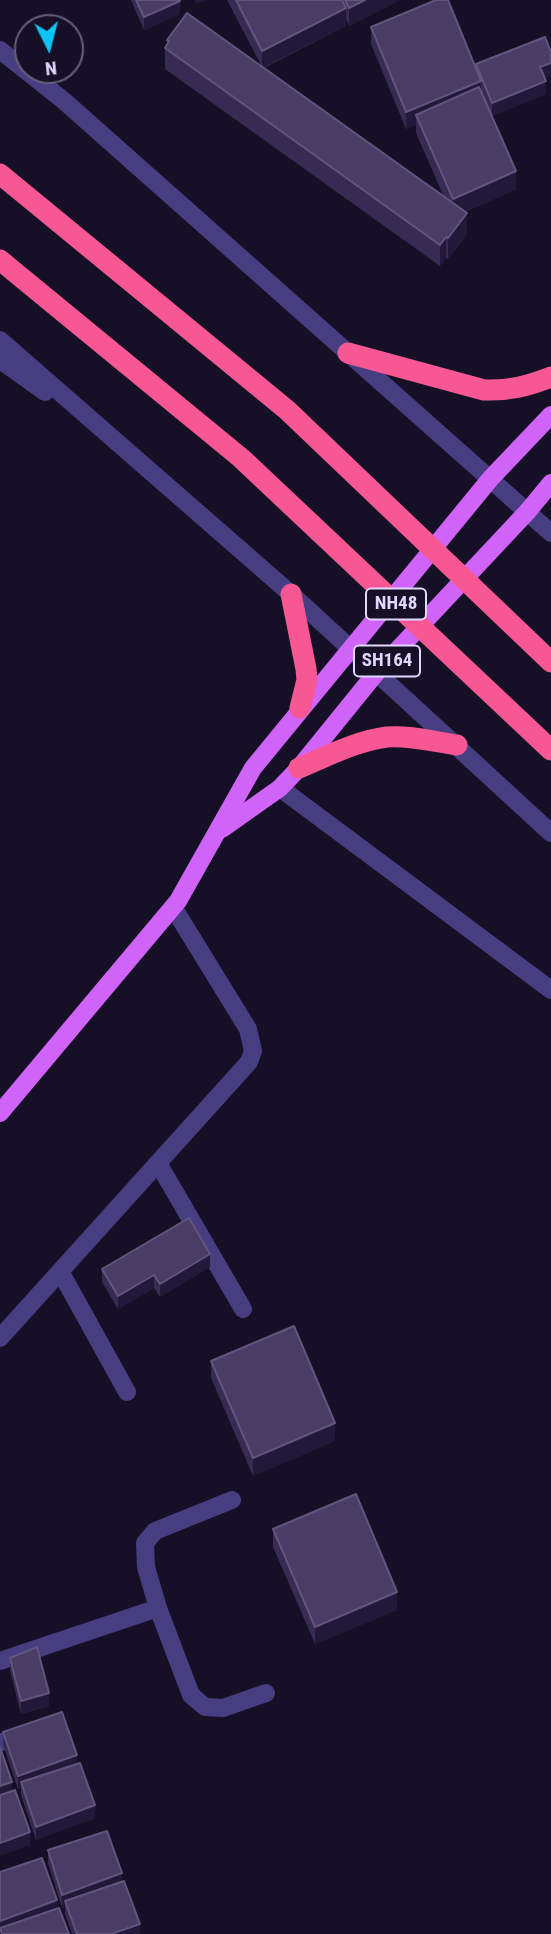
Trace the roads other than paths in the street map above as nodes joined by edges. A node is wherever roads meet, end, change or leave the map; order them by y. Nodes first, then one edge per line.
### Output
1 (0, 50) edge
2 (0, 174) edge
3 (0, 260) edge
4 (0, 340) edge
5 (348, 353) junction
6 (0, 359) edge
7 (551, 377) edge
8 (551, 415) edge
9 (130, 453) junction
10 (491, 478) junction
11 (551, 483) edge
12 (528, 511) junction
13 (551, 533) edge
14 (291, 594) junction
15 (349, 648) junction
16 (551, 662) edge
17 (376, 673) junction
18 (300, 708) junction
19 (457, 745) junction
20 (551, 750) edge
21 (299, 768) junction
22 (280, 788) junction
23 (218, 832) junction
24 (551, 833) edge
25 (175, 904) junction
26 (551, 990) edge
27 (0, 1113) edge
28 (158, 1163) junction
29 (60, 1271) junction
30 (243, 1309) dead end
31 (0, 1338) edge
32 (127, 1392) dead end
33 (232, 1500) dead end
34 (158, 1608) junction
35 (0, 1661) edge
36 (266, 1693) dead end

1 - 5 street
2 - 16 highway
3 - 20 highway, NH48
4 - 9 street
5 - 7 highway
5 - 10 street
6 - 9 street
8 - 10 main road, SH164
9 - 14 street
10 - 12 street
10 - 15 main road, SH164
11 - 12 main road, SH164
12 - 13 street
12 - 17 main road, SH164
14 - 15 street
14 - 18 highway
15 - 17 street
15 - 18 main road
17 - 19 street
17 - 21 main road, SH164
18 - 23 main road
19 - 21 highway
19 - 24 street
21 - 22 main road, SH164
22 - 23 main road, SH164
22 - 26 street
23 - 25 main road, SH164
25 - 27 main road, SH164
25 - 28 street
28 - 29 street
28 - 30 street
29 - 31 street
29 - 32 street
33 - 34 street
34 - 35 street
34 - 36 street

